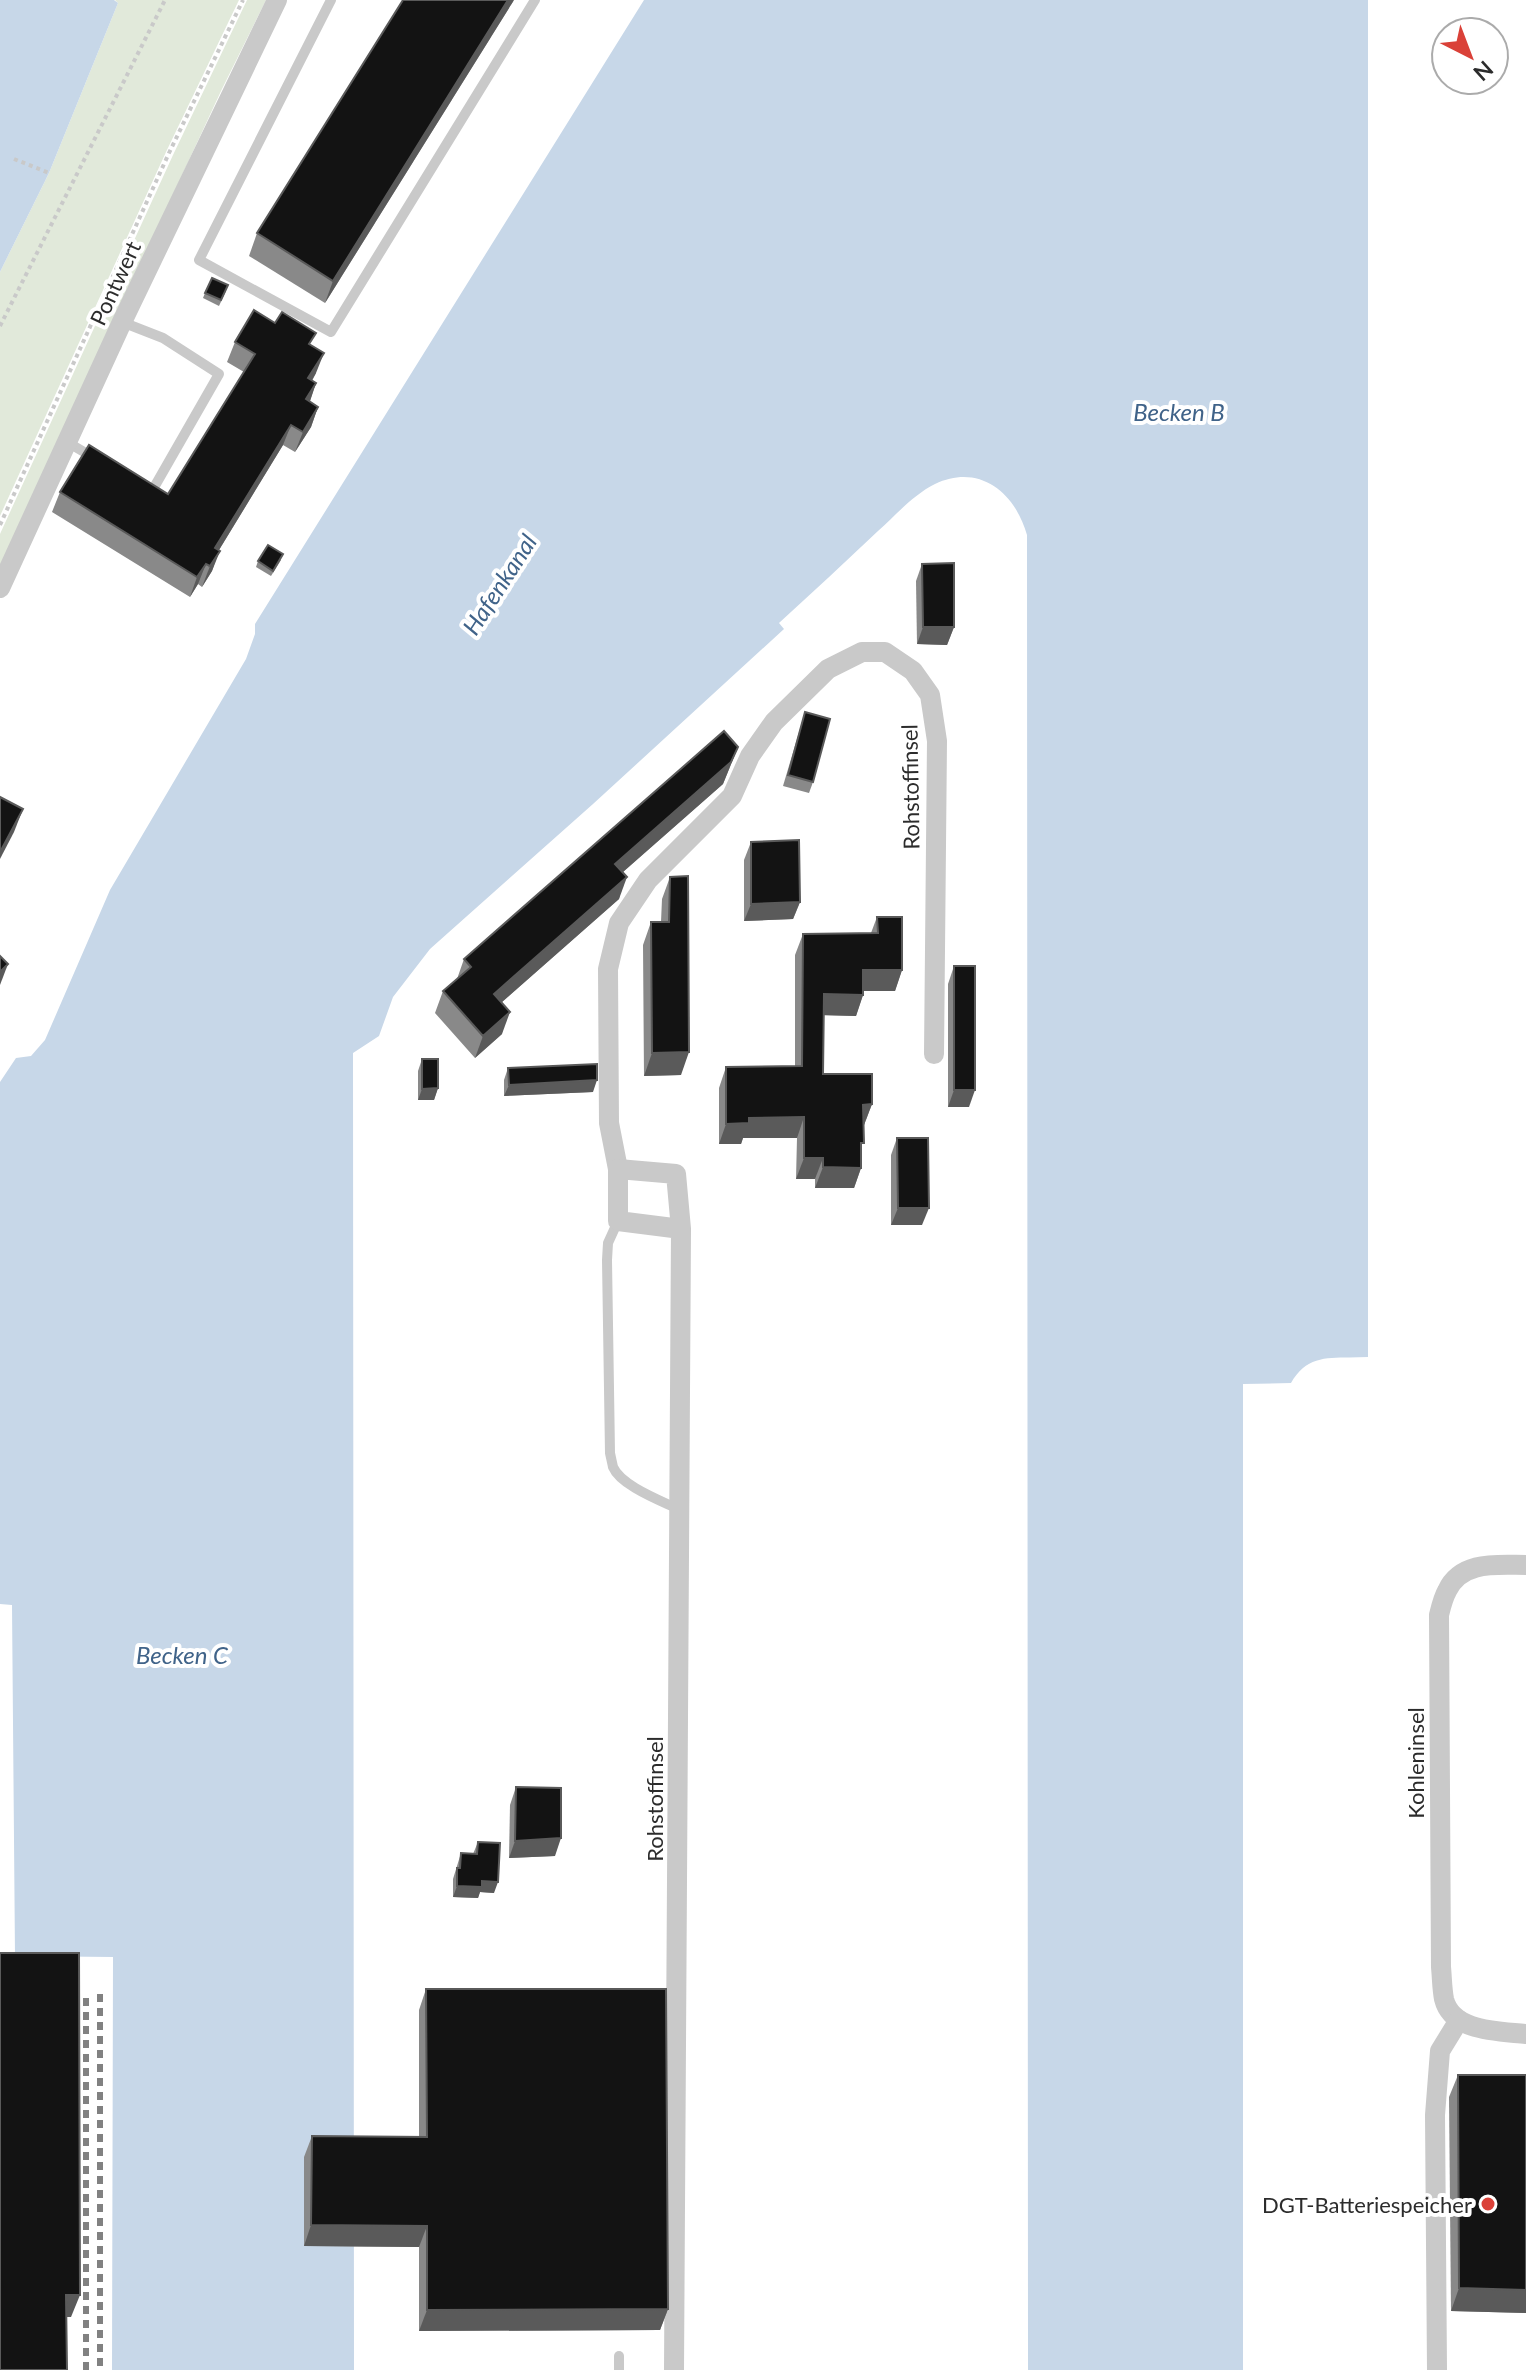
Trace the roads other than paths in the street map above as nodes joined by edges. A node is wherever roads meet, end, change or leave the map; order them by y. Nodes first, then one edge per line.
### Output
1 (277, 0) edge
2 (331, 0) edge
3 (535, 0) edge
4 (122, 322) junction
5 (67, 442) junction
6 (103, 463) edge
7 (140, 484) edge
8 (0, 588) edge
9 (934, 1054) dead end
10 (618, 1169) junction
11 (618, 1221) junction
12 (681, 1229) junction
13 (680, 1510) junction
14 (1526, 1565) edge
15 (1459, 2020) junction
16 (1526, 2034) edge
17 (619, 2356) dead end
18 (619, 2370) edge
19 (674, 2370) edge
20 (1437, 2370) edge

1 - 4 street, Pontwert
2 - 3 lane
4 - 5 street, Pontwert
4 - 7 lane
5 - 6 lane
5 - 8 street, Pontwert
9 - 10 street, Rohstoffinsel
10 - 11 street, Rohstoffinsel
10 - 12 street, Rohstoffinsel
11 - 12 street
11 - 13 lane
12 - 13 street, Rohstoffinsel
13 - 19 street, Rohstoffinsel
14 - 15 street, Kohleninsel
15 - 16 street
15 - 20 street
17 - 18 lane

